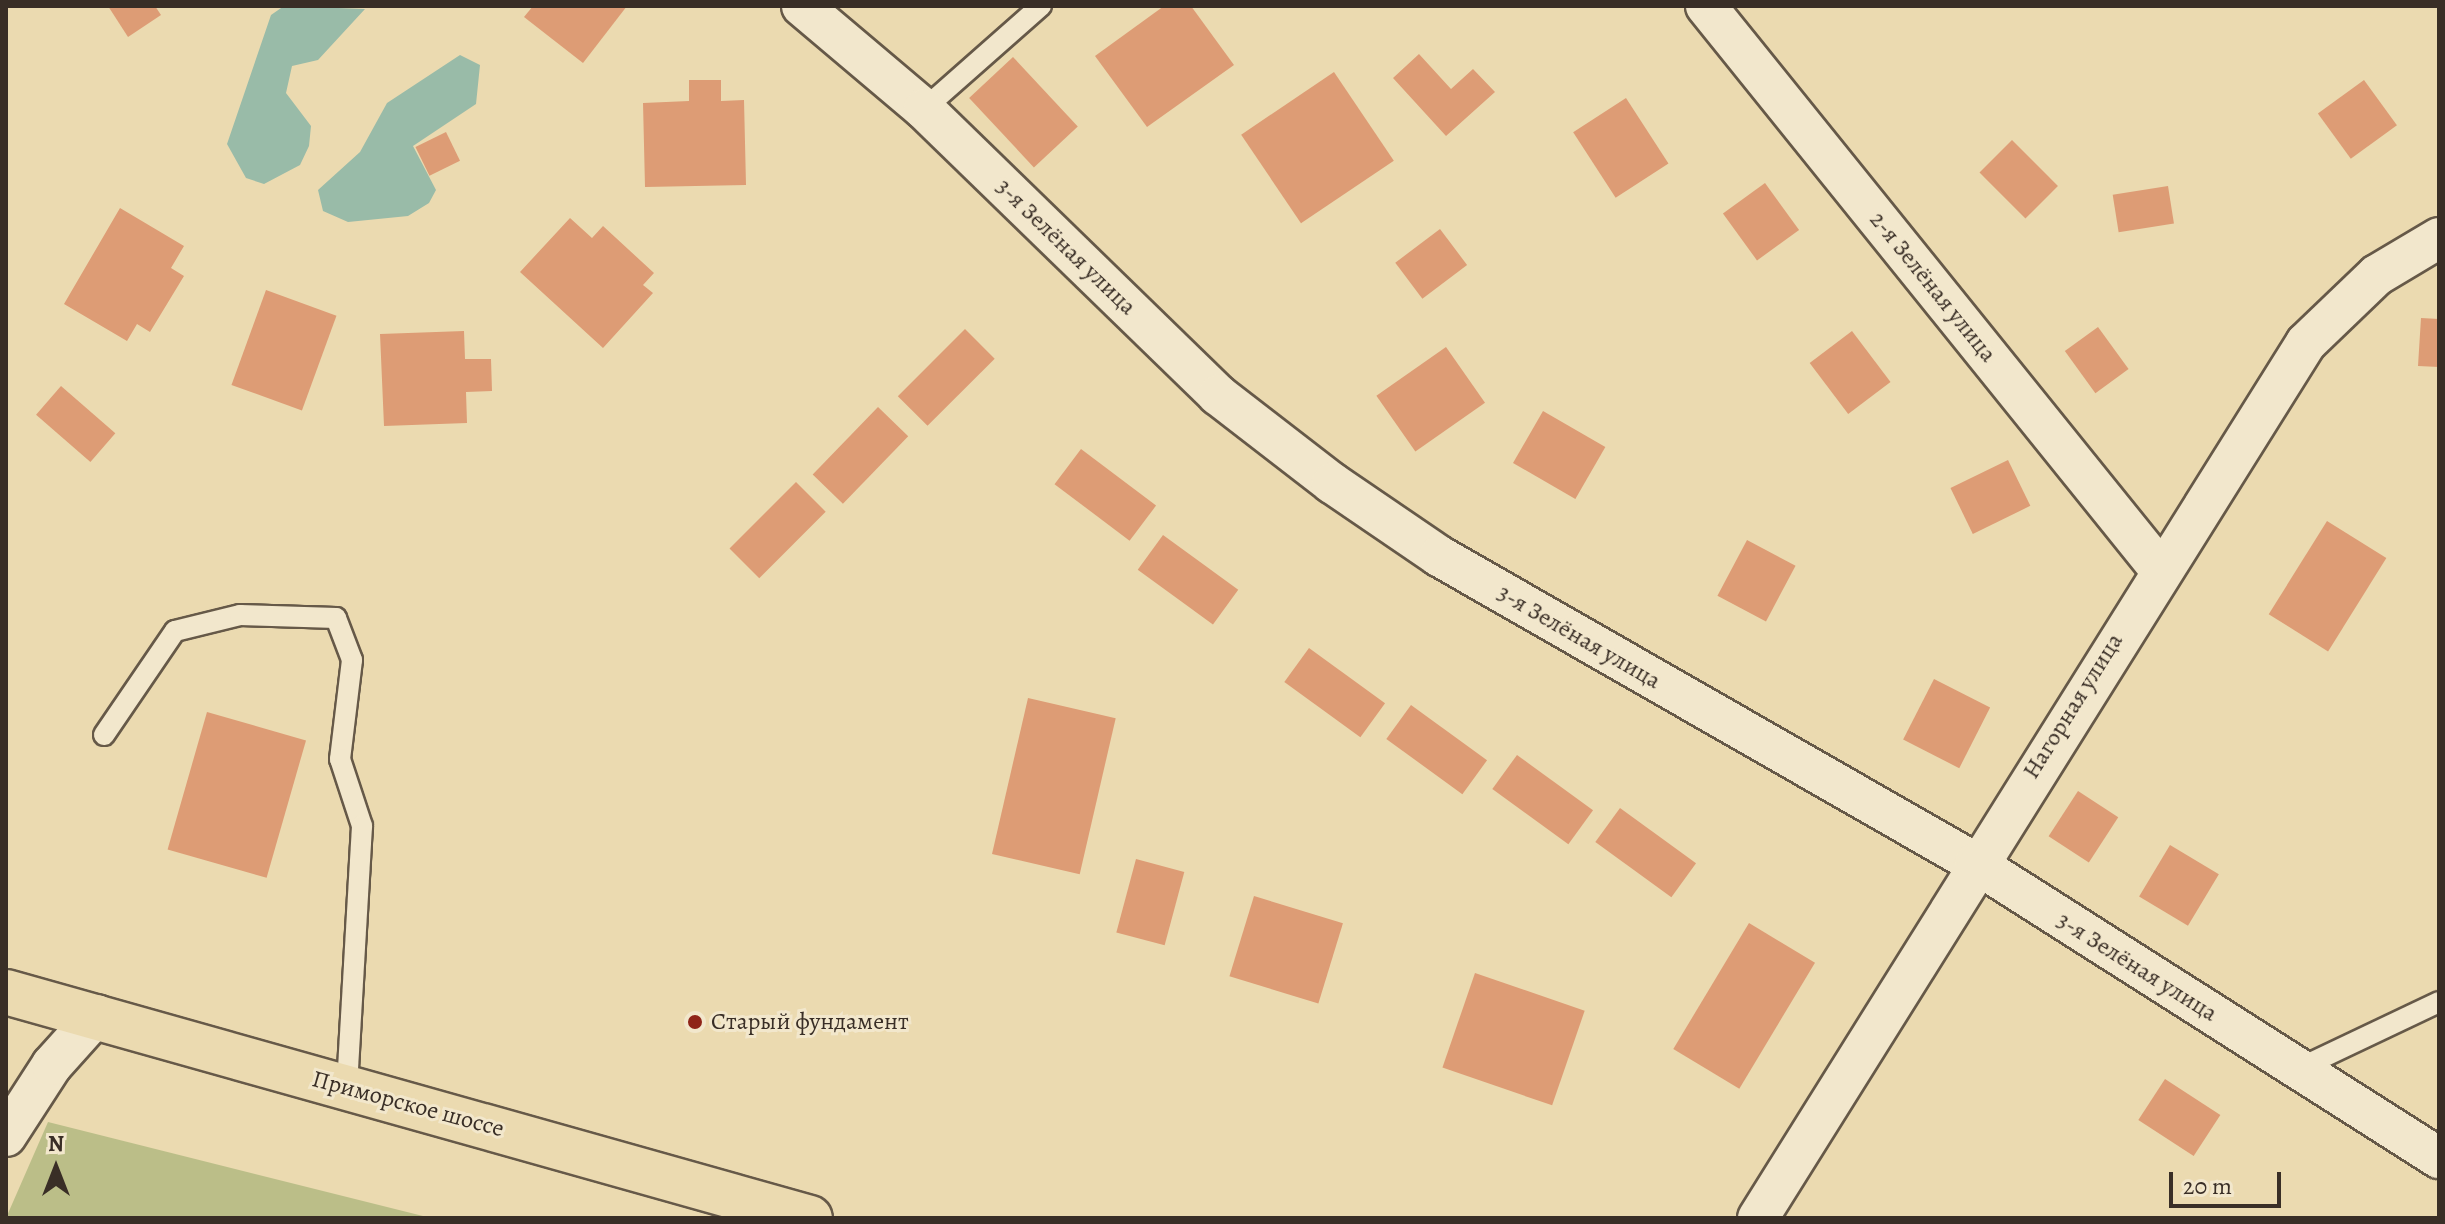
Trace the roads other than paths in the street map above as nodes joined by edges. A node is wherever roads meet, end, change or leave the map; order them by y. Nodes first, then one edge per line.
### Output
1 (802, 6) edge
2 (1041, 6) edge
3 (1706, 6) edge
4 (924, 109) junction
5 (2439, 238) edge
6 (2159, 568) junction
7 (104, 735) dead end
8 (1975, 863) junction
9 (6, 992) edge
10 (2439, 1002) edge
11 (97, 1015) junction
12 (2298, 1069) junction
13 (347, 1088) junction
14 (6, 1136) edge
15 (2439, 1158) edge
16 (810, 1218) edge
17 (1758, 1218) edge

1 - 4 street, 3-я Зелёная улица
2 - 4 lane
3 - 6 street, 2-я Зелёная улица
4 - 8 street, 3-я Зелёная улица
5 - 6 street, Нагорная улица
6 - 8 street, Нагорная улица
7 - 13 lane
8 - 12 street, 3-я Зелёная улица
8 - 17 street, Нагорная улица
9 - 11 main road, Приморское шоссе
10 - 12 lane
11 - 13 main road, Приморское шоссе
11 - 14 street
12 - 15 street, 3-я Зелёная улица
13 - 16 main road, Приморское шоссе

